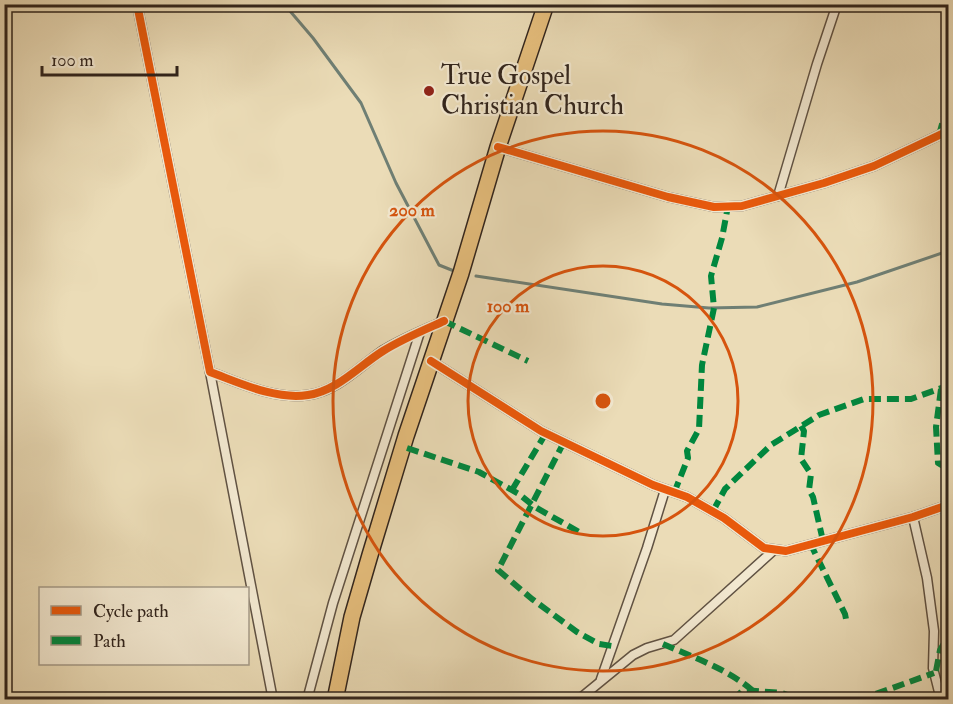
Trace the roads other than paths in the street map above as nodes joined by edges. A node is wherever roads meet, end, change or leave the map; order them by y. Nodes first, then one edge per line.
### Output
1 (136, 4) edge
2 (546, 4) edge
3 (837, 4) edge
4 (948, 131) edge
5 (498, 147) junction
6 (778, 196) junction
7 (444, 321) junction
8 (420, 332) junction
9 (431, 361) junction
10 (210, 372) junction
11 (665, 490) junction
12 (948, 505) edge
13 (914, 517) junction
14 (774, 550) junction
15 (601, 679) junction
16 (273, 699) edge
17 (307, 699) edge
18 (335, 699) edge
19 (578, 699) edge
20 (941, 699) edge

1 - 10 street
2 - 5 highway
3 - 6 street
4 - 6 street
5 - 6 street
5 - 7 highway
7 - 8 street
7 - 9 highway
8 - 10 street
8 - 17 street
9 - 11 street
9 - 18 highway
10 - 16 street
11 - 14 street
11 - 15 street
12 - 13 street
13 - 14 street
13 - 20 street
14 - 15 street
15 - 19 street

